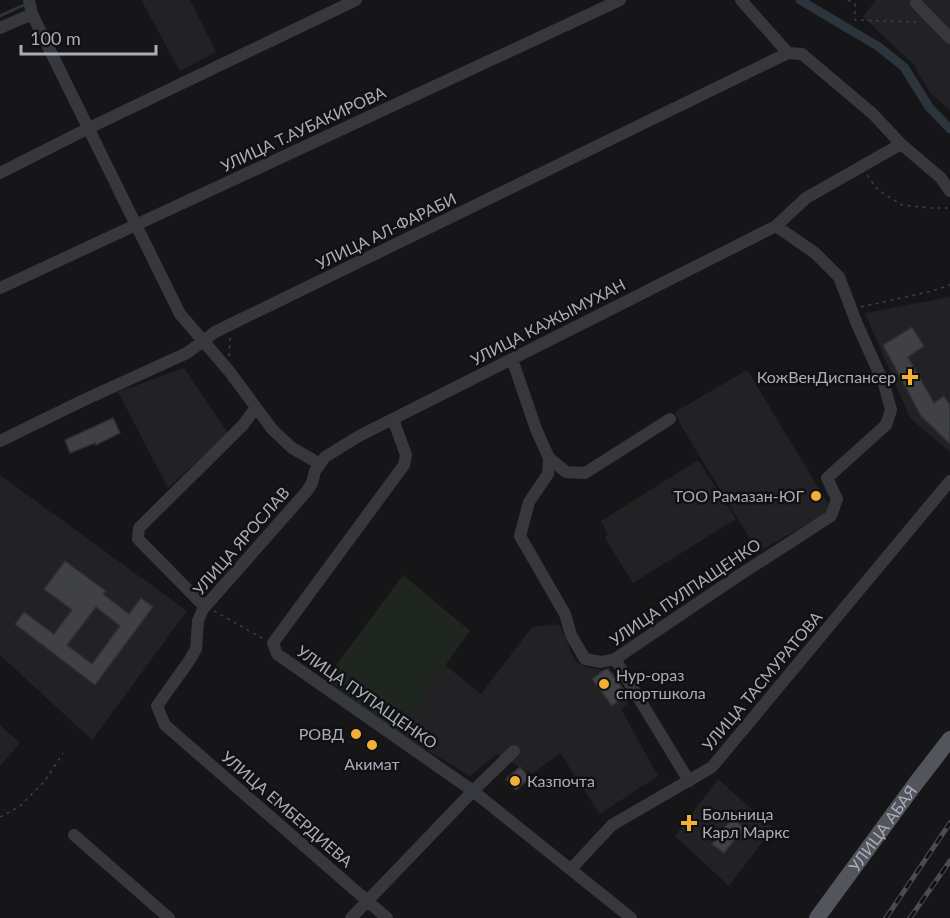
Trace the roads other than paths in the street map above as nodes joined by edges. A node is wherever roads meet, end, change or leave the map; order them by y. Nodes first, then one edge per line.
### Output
1 (29, 0) edge
2 (356, 0) edge
3 (620, 0) edge
4 (741, 0) edge
5 (915, 3) dead end
6 (33, 14) junction
7 (0, 28) edge
8 (950, 38) edge
9 (788, 53) junction
10 (89, 128) junction
11 (901, 144) junction
12 (0, 173) edge
13 (950, 191) edge
14 (135, 224) junction
15 (776, 226) junction
16 (0, 288) edge
17 (204, 341) junction
18 (512, 359) junction
19 (256, 407) junction
20 (393, 419) junction
21 (670, 419) dead end
22 (0, 441) edge
23 (336, 450) joint
24 (549, 458) junction
25 (320, 464) junction
26 (950, 481) edge
27 (205, 607) junction
28 (615, 659) junction
29 (165, 725) joint
30 (950, 739) edge
31 (514, 751) dead end
32 (689, 781) junction
33 (473, 791) junction
34 (74, 835) dead end
35 (571, 870) junction
36 (368, 901) junction
37 (169, 918) edge
38 (351, 918) edge
39 (387, 918) edge
40 (631, 918) edge
41 (817, 918) edge

1 - 6 street
2 - 10 street
3 - 14 street, УЛИЦА Т.АУБАКИРОВА
4 - 9 street
5 - 8 street
6 - 7 street
6 - 10 street
9 - 11 street
9 - 17 street, УЛИЦА АЛ-ФАРАБИ
10 - 12 street
10 - 14 street
11 - 13 street
11 - 15 street, УЛИЦА КАЖЫМУХАН
14 - 16 street, УЛИЦА Т.АУБАКИРОВА
14 - 17 street
15 - 18 street, УЛИЦА КАЖЫМУХАН
15 - 28 street, УЛИЦА ПУЛПАЩЕНКО
17 - 19 street
17 - 22 street, УЛИЦА АЛ-ФАРАБИ
18 - 20 street, УЛИЦА КАЖЫМУХАН
18 - 24 street
19 - 25 street
19 - 27 street
20 - 23 street, УЛИЦА КАЖЫМУХАН
20 - 33 street, УЛИЦА ПУПАЩЕНКО
21 - 24 street
23 - 25 street, УЛИЦА ЯРОСЛАВ
24 - 28 street, УЛИЦА ПУЛПАЩЕНКО
25 - 27 street, УЛИЦА ЯРОСЛАВ
26 - 32 street, УЛИЦА ТАСМУРАТОВА
27 - 29 street, УЛИЦА ЯРОСЛАВ
28 - 32 street
29 - 36 street, УЛИЦА ЕМБЕРДИЕВА
30 - 41 main road, УЛИЦА АБАЯ
31 - 33 street
32 - 35 street, УЛИЦА ТАСМУРАТОВА
33 - 35 street, УЛИЦА ПУПАЩЕНКО
33 - 36 street
34 - 37 street
35 - 40 street, УЛИЦА ПУПАЩЕНКО
36 - 38 street
36 - 39 street, УЛИЦА ЕМБЕРДИЕВА

